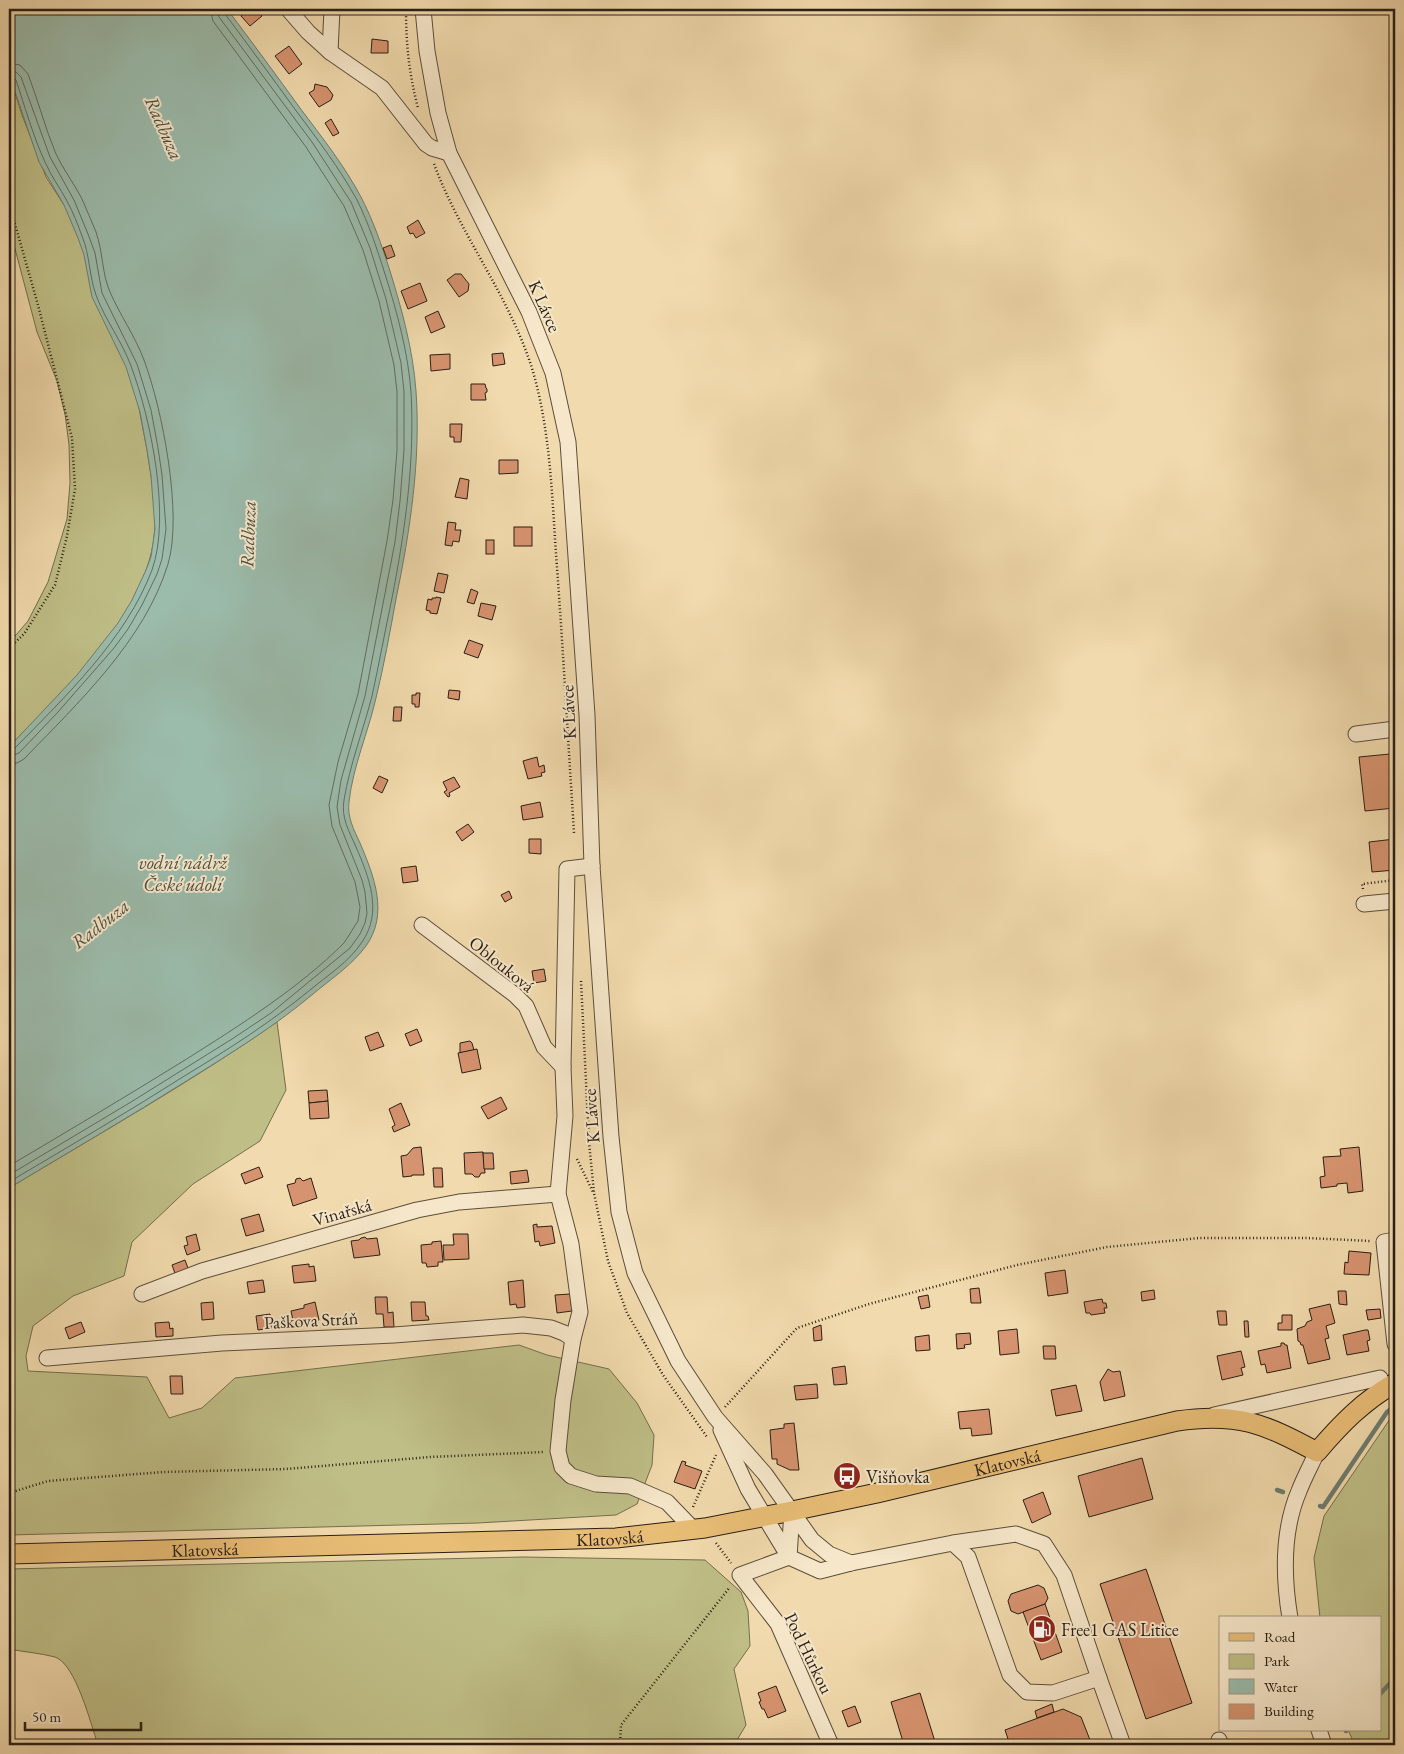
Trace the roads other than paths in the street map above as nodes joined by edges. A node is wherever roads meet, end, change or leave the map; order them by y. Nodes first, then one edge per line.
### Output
1 (288, 9) edge
2 (332, 9) edge
3 (423, 9) edge
4 (330, 52) junction
5 (449, 153) junction
6 (1395, 729) edge
7 (1356, 734) dead end
8 (592, 866) junction
9 (1395, 901) edge
10 (1364, 904) dead end
11 (422, 925) dead end
12 (563, 1067) junction
13 (558, 1194) junction
14 (1390, 1241) edge
15 (142, 1294) dead end
16 (573, 1339) junction
17 (1395, 1344) edge
18 (47, 1358) dead end
19 (1388, 1381) edge
20 (715, 1417) junction
21 (1198, 1418) junction
22 (1317, 1452) junction
23 (792, 1511) junction
24 (766, 1516) junction
25 (695, 1526) junction
26 (953, 1543) junction
27 (9, 1554) edge
28 (788, 1557) junction
29 (851, 1563) junction
30 (1290, 1616) edge
31 (1099, 1678) junction
32 (1320, 1732) edge
33 (831, 1745) edge
34 (1123, 1745) edge
35 (1324, 1745) edge

1 - 4 street
2 - 4 street
3 - 5 street, K Lávce
4 - 5 street
5 - 8 street, K Lávce
6 - 7 street
8 - 12 street
8 - 20 street, K Lávce
9 - 10 street
11 - 12 street, Oblouková
12 - 13 street
13 - 15 street, Vinařská
13 - 16 street
14 - 17 street
16 - 18 street, Paškova Stráň
16 - 25 street
19 - 21 street, Klatovská
19 - 22 main road, Klatovská
20 - 23 street, K Lávce
20 - 24 street, K Lávce
21 - 22 main road, Klatovská
21 - 23 main road, Klatovská
22 - 30 street
23 - 24 main road, Klatovská
23 - 28 street
23 - 29 street, K Lávce
24 - 25 main road, Klatovská
24 - 28 street
25 - 27 main road, Klatovská
26 - 29 street
26 - 31 street
26 - 31 street
28 - 29 street
28 - 33 street, Pod Hůrkou
31 - 34 street
32 - 35 street

